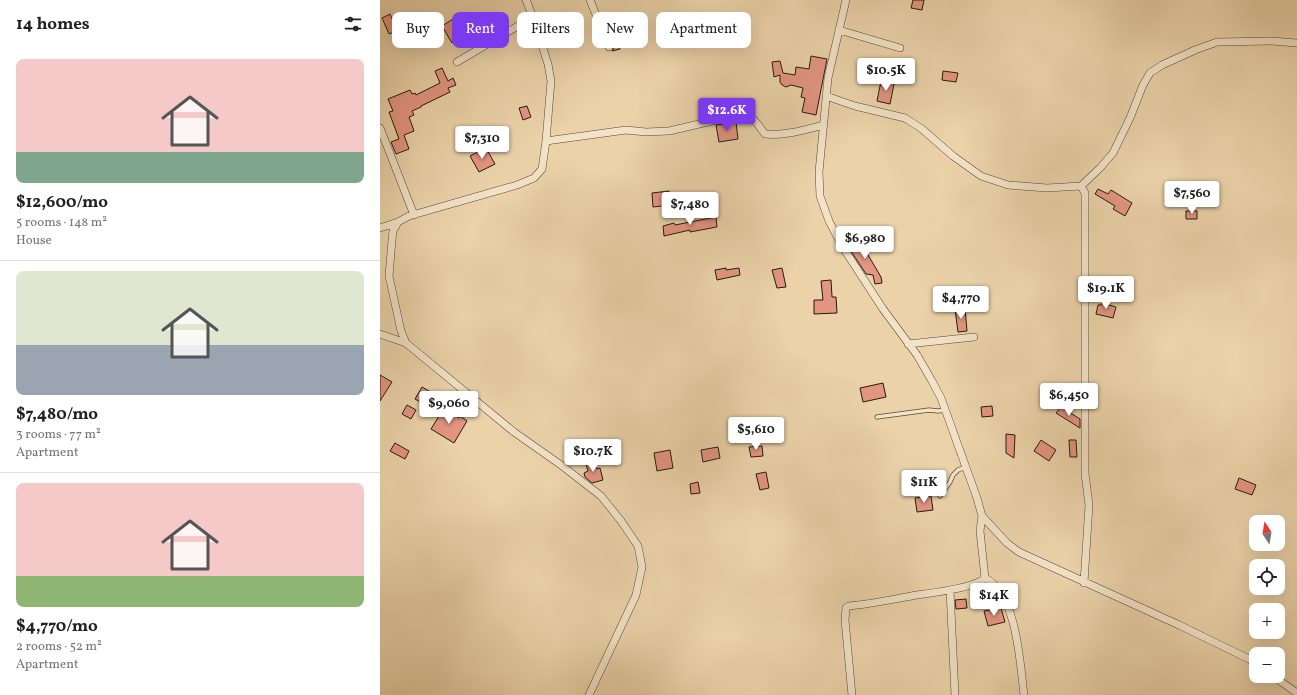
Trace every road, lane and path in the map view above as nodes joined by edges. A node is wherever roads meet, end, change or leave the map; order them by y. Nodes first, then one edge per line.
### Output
1 (526, 0) edge
2 (590, 0) edge
3 (846, 0) edge
4 (531, 12) edge
5 (595, 12) edge
6 (517, 26) edge
7 (839, 30) junction
8 (1297, 43) edge
9 (543, 48) edge
10 (900, 48) dead end
11 (457, 62) dead end
12 (826, 96) junction
13 (823, 125) junction
14 (380, 128) edge
15 (546, 141) junction
16 (1081, 186) junction
17 (414, 215) junction
18 (398, 222) junction
19 (380, 228) edge
20 (380, 334) edge
21 (974, 337) dead end
22 (406, 343) junction
23 (908, 344) junction
24 (946, 410) junction
25 (877, 417) dead end
26 (966, 467) junction
27 (940, 496) dead end
28 (982, 516) junction
29 (985, 578) junction
30 (1084, 583) junction
31 (950, 590) junction
32 (1249, 659) edge
33 (1283, 683) edge
34 (1297, 693) edge
35 (589, 695) edge
36 (852, 695) edge
37 (955, 695) edge
38 (1024, 695) edge

1 - 4 street
2 - 5 street
3 - 7 street
6 - 11 street
7 - 10 street
7 - 12 street
8 - 16 street
9 - 15 street
12 - 13 street
12 - 16 street
13 - 15 street
13 - 23 street
14 - 17 street
15 - 17 street
16 - 30 street
17 - 18 street
18 - 19 street
18 - 22 street
20 - 22 street
21 - 23 street
22 - 35 street
23 - 24 street
24 - 25 lane
24 - 26 street
26 - 27 lane
26 - 28 street
28 - 29 street
28 - 30 street
29 - 31 street
29 - 38 street
30 - 32 street
31 - 36 street
31 - 37 street
33 - 34 street

